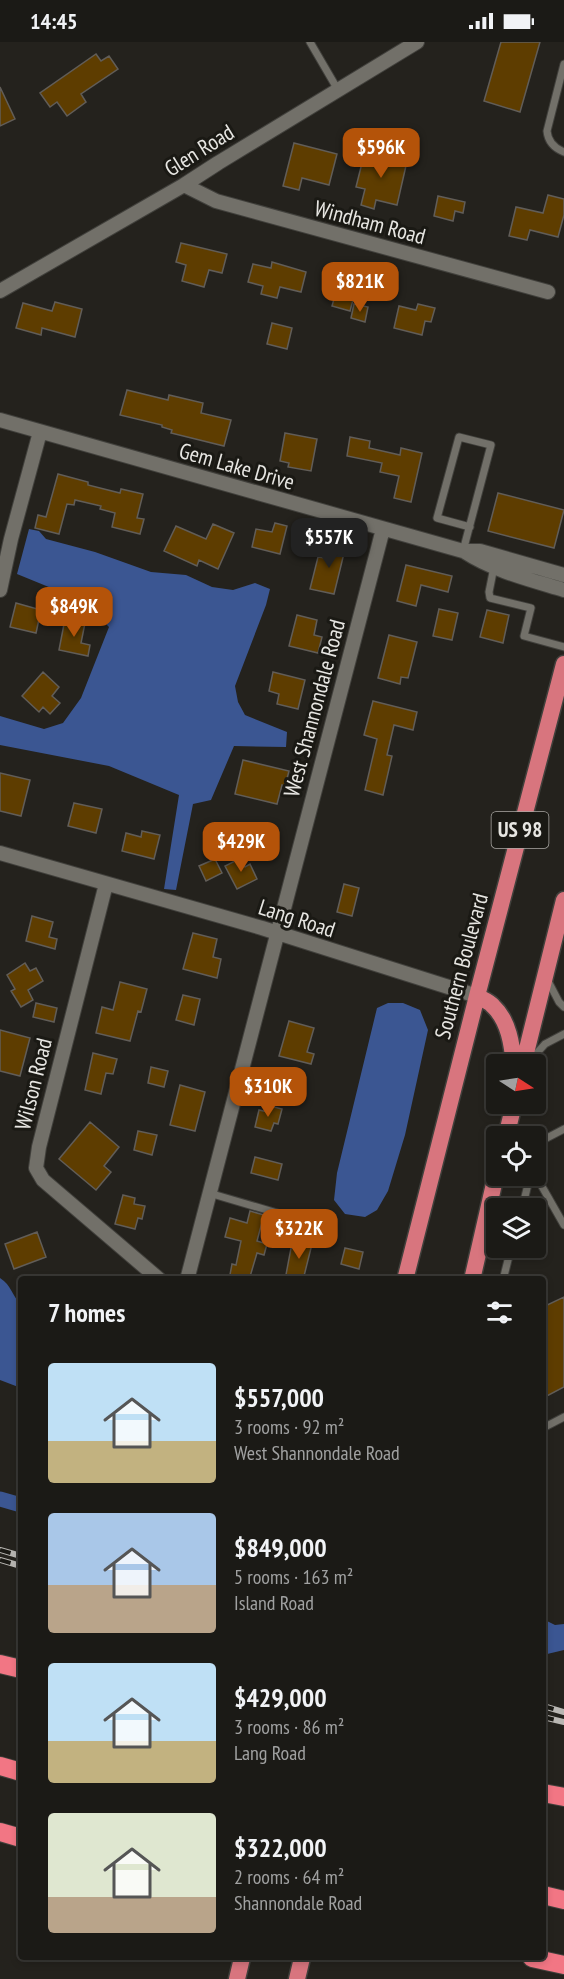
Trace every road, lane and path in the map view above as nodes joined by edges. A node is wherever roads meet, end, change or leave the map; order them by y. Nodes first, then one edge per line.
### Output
1 (310, 42) edge
2 (417, 42) edge
3 (564, 64) edge
4 (338, 90) junction
5 (564, 152) edge
6 (184, 185) junction
7 (0, 291) edge
8 (548, 292) dead end
9 (0, 420) edge
10 (40, 432) junction
11 (470, 526) junction
12 (383, 529) junction
13 (463, 551) junction
14 (494, 567) junction
15 (564, 575) edge
16 (0, 590) edge
17 (564, 590) edge
18 (564, 647) edge
19 (564, 664) edge
20 (0, 853) edge
21 (106, 884) junction
22 (564, 900) edge
23 (276, 933) junction
24 (545, 974) junction
25 (477, 996) junction
26 (564, 1007) edge
27 (564, 1034) edge
28 (513, 1054) edge
29 (527, 1054) edge
30 (535, 1054) edge
31 (564, 1129) edge
32 (546, 1138) edge
33 (493, 1186) edge
34 (542, 1186) edge
35 (209, 1193) junction
36 (301, 1220) dead end
37 (564, 1225) edge
38 (508, 1258) edge
39 (155, 1276) edge
40 (188, 1276) edge
41 (406, 1276) edge
42 (473, 1276) edge
43 (504, 1276) edge
44 (564, 1417) edge
45 (546, 1426) edge
46 (0, 1664) edge
47 (18, 1668) edge
48 (0, 1766) edge
49 (18, 1771) edge
50 (546, 1794) edge
51 (564, 1797) edge
52 (0, 1832) edge
53 (18, 1837) edge
54 (546, 1896) edge
55 (564, 1899) edge
56 (242, 1960) edge
57 (301, 1960) edge
58 (541, 1960) edge
59 (564, 1965) edge
60 (237, 1979) edge
61 (297, 1979) edge

1 - 4 lane
2 - 4 street, Glen Road
3 - 5 lane
4 - 6 street, Glen Road
6 - 7 street, Glen Road
6 - 8 street, Windham Road
9 - 10 street, Gem Lake Drive
10 - 12 street, Gem Lake Drive
10 - 16 street
11 - 11 lane
11 - 13 lane
12 - 13 street, Gem Lake Drive
12 - 23 street, West Shannondale Road
13 - 14 street, Gem Lake Drive
13 - 15 street, Gem Lake Drive
14 - 17 street, Gem Lake Drive
14 - 18 lane
19 - 25 highway, Southern Boulevard / US 98
20 - 21 street, Lang Road
21 - 23 street, Lang Road
21 - 39 street, Wilson Road
22 - 24 highway
23 - 25 street, Lang Road
23 - 35 street, West Shannondale Road
24 - 26 lane
24 - 29 highway
25 - 28 highway
25 - 41 highway, Southern Boulevard / US 98
27 - 30 lane
31 - 32 lane
33 - 42 highway
34 - 37 lane
35 - 36 lane
35 - 40 street, West Shannondale Road
38 - 43 lane
44 - 45 lane
46 - 47 highway
48 - 49 highway
50 - 51 highway
52 - 53 highway
54 - 55 highway
56 - 60 highway
57 - 61 highway
58 - 59 highway

